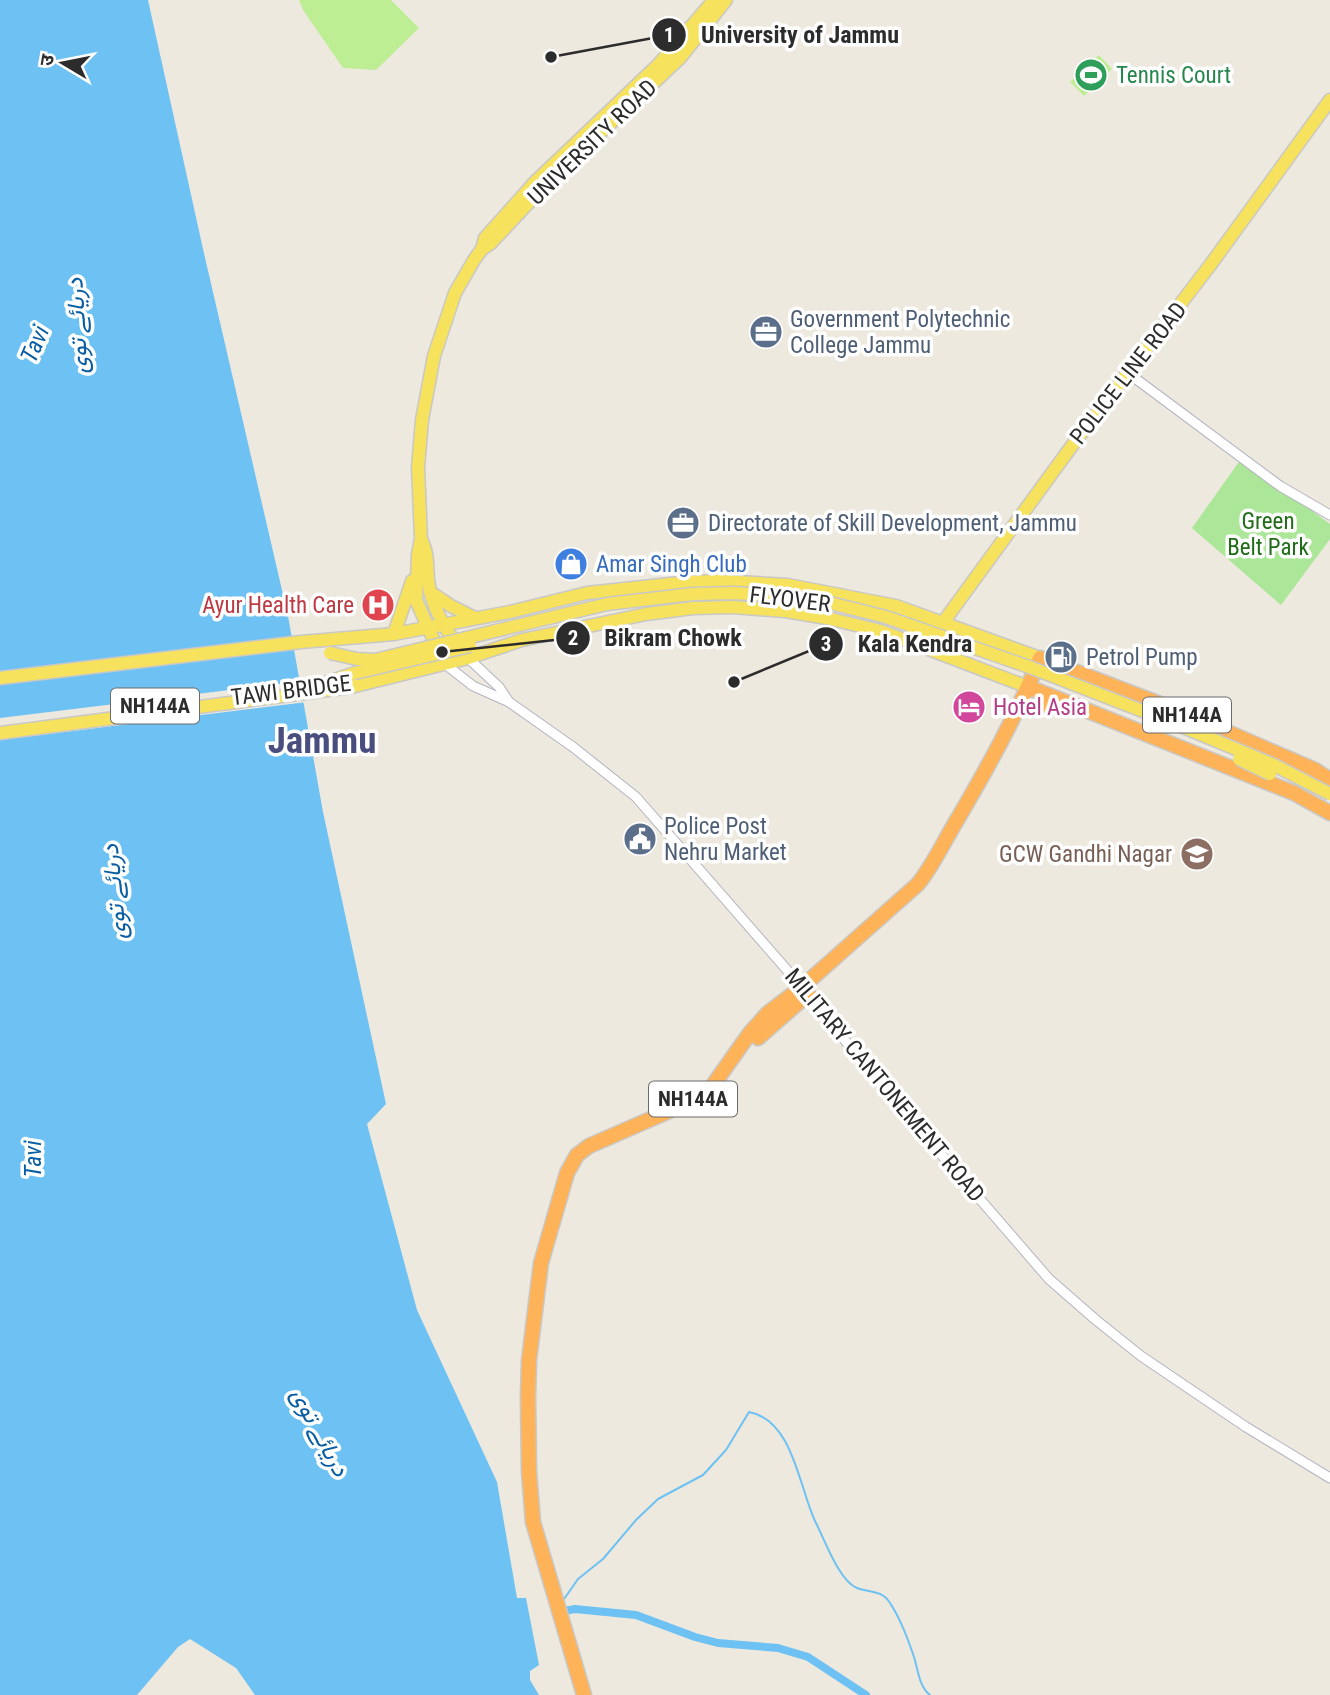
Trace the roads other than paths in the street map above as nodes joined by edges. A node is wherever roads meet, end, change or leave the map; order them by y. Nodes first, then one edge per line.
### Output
1 (714, 0) edge
2 (726, 0) edge
3 (1330, 100) edge
4 (482, 249) junction
5 (1128, 373) junction
6 (1330, 515) edge
7 (421, 539) junction
8 (417, 564) junction
9 (430, 592) junction
10 (960, 601) junction
11 (510, 611) junction
12 (924, 617) junction
13 (475, 619) junction
14 (444, 624) junction
15 (942, 624) junction
16 (428, 629) junction
17 (963, 631) junction
18 (394, 634) junction
19 (305, 642) junction
20 (928, 648) junction
21 (495, 649) junction
22 (468, 658) junction
23 (1043, 659) junction
24 (445, 664) junction
25 (0, 678) edge
26 (373, 680) junction
27 (325, 683) junction
28 (1031, 688) junction
29 (311, 690) junction
30 (509, 702) junction
31 (1075, 706) junction
32 (1024, 708) junction
33 (0, 725) edge
34 (0, 733) edge
35 (1330, 780) edge
36 (1294, 793) junction
37 (1328, 802) edge
38 (805, 990) junction
39 (1330, 1478) edge
40 (581, 1669) junction
41 (584, 1695) edge
42 (591, 1695) edge

1 - 4 main road, UNIVERSITY ROAD
2 - 4 main road, UNIVERSITY ROAD
3 - 5 main road, POLICE LINE ROAD
4 - 7 main road, UNIVERSITY ROAD
5 - 6 street
5 - 10 main road, POLICE LINE ROAD
7 - 8 main road
7 - 9 main road
8 - 16 main road
8 - 18 main road
9 - 13 main road
9 - 14 main road
10 - 12 main road
10 - 15 main road, POLICE LINE ROAD
10 - 17 main road
11 - 12 main road
11 - 13 main road
11 - 21 main road
12 - 15 main road
13 - 14 main road
14 - 16 main road
14 - 22 main road
15 - 17 main road
15 - 20 main road, POLICE LINE ROAD
16 - 18 main road
16 - 24 main road
17 - 23 main road
18 - 19 main road
19 - 25 main road
19 - 37 main road, FLYOVER, bridge
20 - 21 main road
20 - 28 main road
21 - 22 main road
22 - 24 main road
22 - 30 street, MILITARY CANTONEMENT ROAD
23 - 28 highway, NH144A
23 - 35 highway, NH144A
24 - 26 main road
24 - 30 street
26 - 27 main road, TAWI BRIDGE
26 - 29 main road
27 - 29 main road, TAWI BRIDGE
27 - 36 main road, FLYOVER, bridge
28 - 31 highway, NH144A
28 - 32 highway, NH144A
28 - 38 highway, NH144A
29 - 33 main road, TAWI BRIDGE / NH144A
29 - 34 main road
30 - 38 street, MILITARY CANTONEMENT ROAD
31 - 32 highway
31 - 36 highway, NH144A
32 - 38 highway, NH144A
36 - 37 highway, NH144A
38 - 39 street, MILITARY CANTONEMENT ROAD
38 - 40 highway, NH144A
40 - 41 highway, NH144A
40 - 42 highway, NH144A

